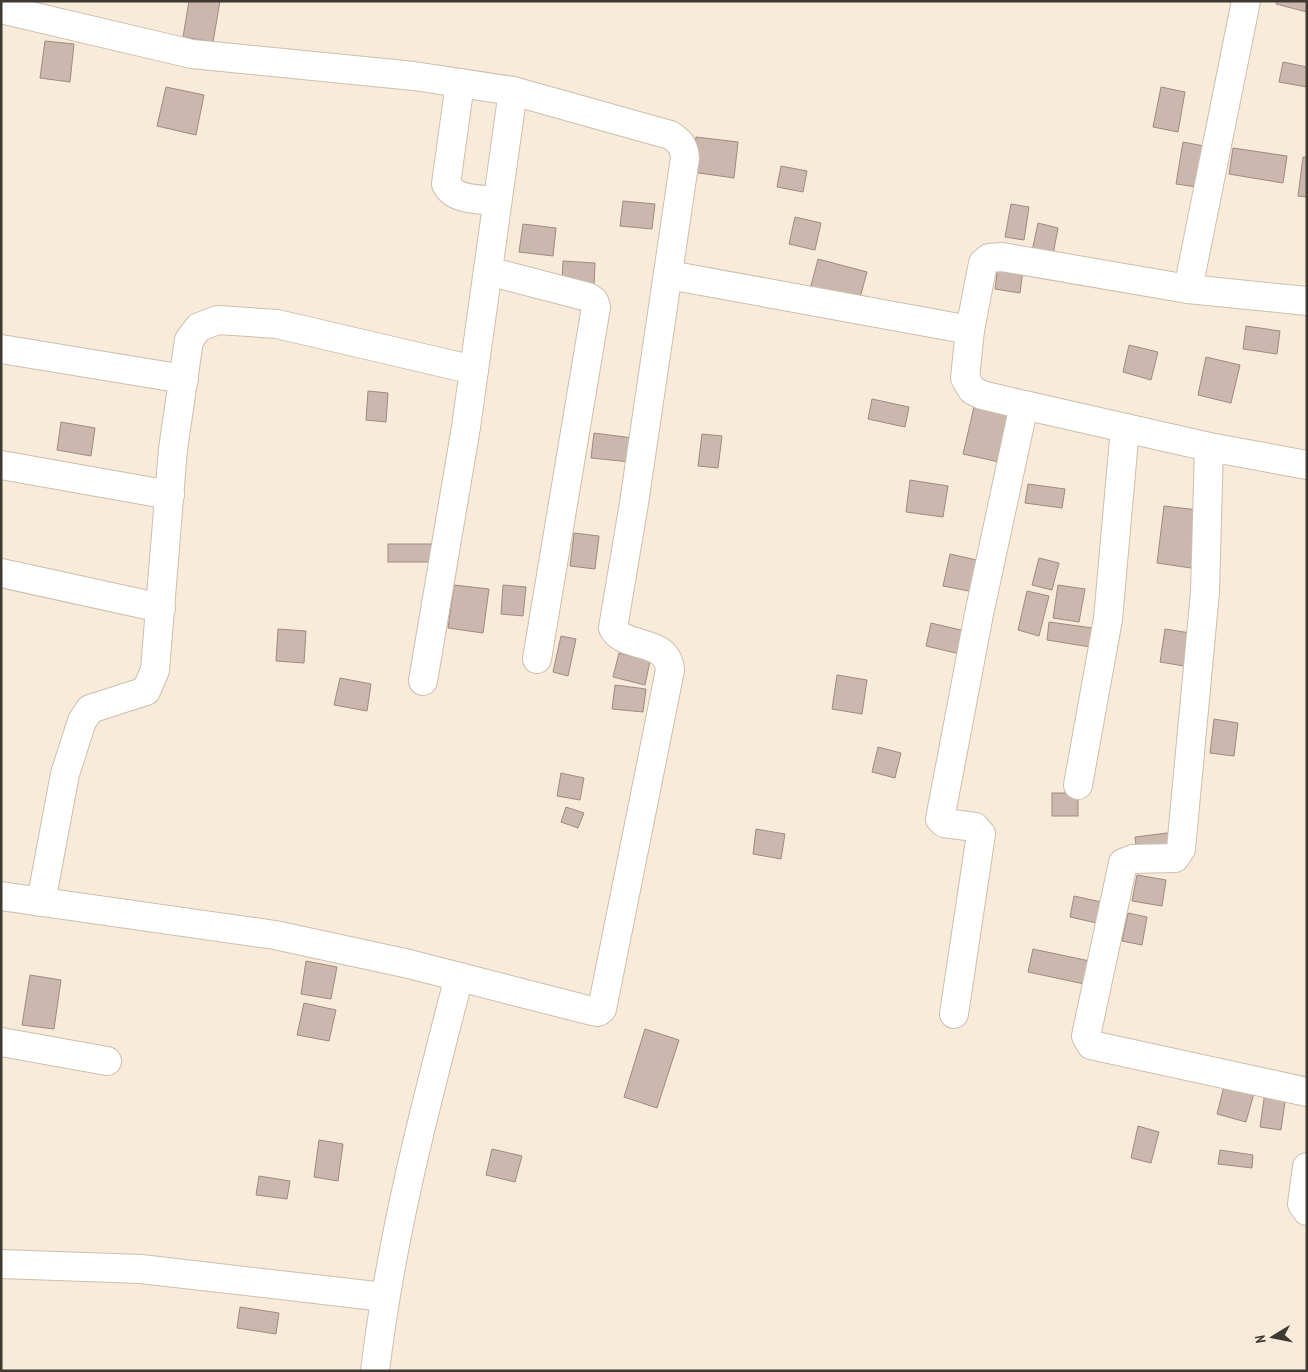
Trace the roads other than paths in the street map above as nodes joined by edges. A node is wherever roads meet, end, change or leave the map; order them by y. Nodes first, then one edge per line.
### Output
1 (1246, 1) edge
2 (1, 9) edge
3 (460, 82) junction
4 (513, 91) junction
5 (497, 201) junction
6 (488, 271) junction
7 (669, 275) junction
8 (1188, 289) junction
9 (1307, 301) edge
10 (970, 330) junction
11 (1, 350) edge
12 (474, 370) junction
13 (184, 379) junction
14 (1024, 405) junction
15 (1125, 428) junction
16 (1209, 447) junction
17 (1, 465) edge
18 (1307, 465) edge
19 (170, 495) junction
20 (1, 573) edge
21 (161, 608) junction
22 (537, 660) dead end
23 (422, 681) dead end
24 (1078, 785) dead end
25 (1, 896) edge
26 (41, 902) junction
27 (458, 977) junction
28 (954, 1014) dead end
29 (1, 1042) edge
30 (108, 1061) dead end
31 (1307, 1092) edge
32 (1307, 1167) edge
33 (1307, 1211) edge
34 (1, 1264) edge
35 (384, 1297) junction
36 (375, 1371) edge

1 - 8 street
2 - 3 street
3 - 4 street
3 - 5 street
4 - 5 street
4 - 7 street
5 - 6 street
6 - 12 street
6 - 22 street
7 - 10 street
7 - 27 street
8 - 9 street
8 - 10 street
10 - 14 street
11 - 13 street
12 - 13 street
12 - 23 street
13 - 19 street
14 - 15 street
14 - 28 street
15 - 16 street
15 - 24 street
16 - 18 street
16 - 31 street
17 - 19 street
19 - 21 street
20 - 21 street
21 - 26 street
25 - 26 street
26 - 27 street
27 - 35 street
29 - 30 street
32 - 33 street
34 - 35 street
35 - 36 street

